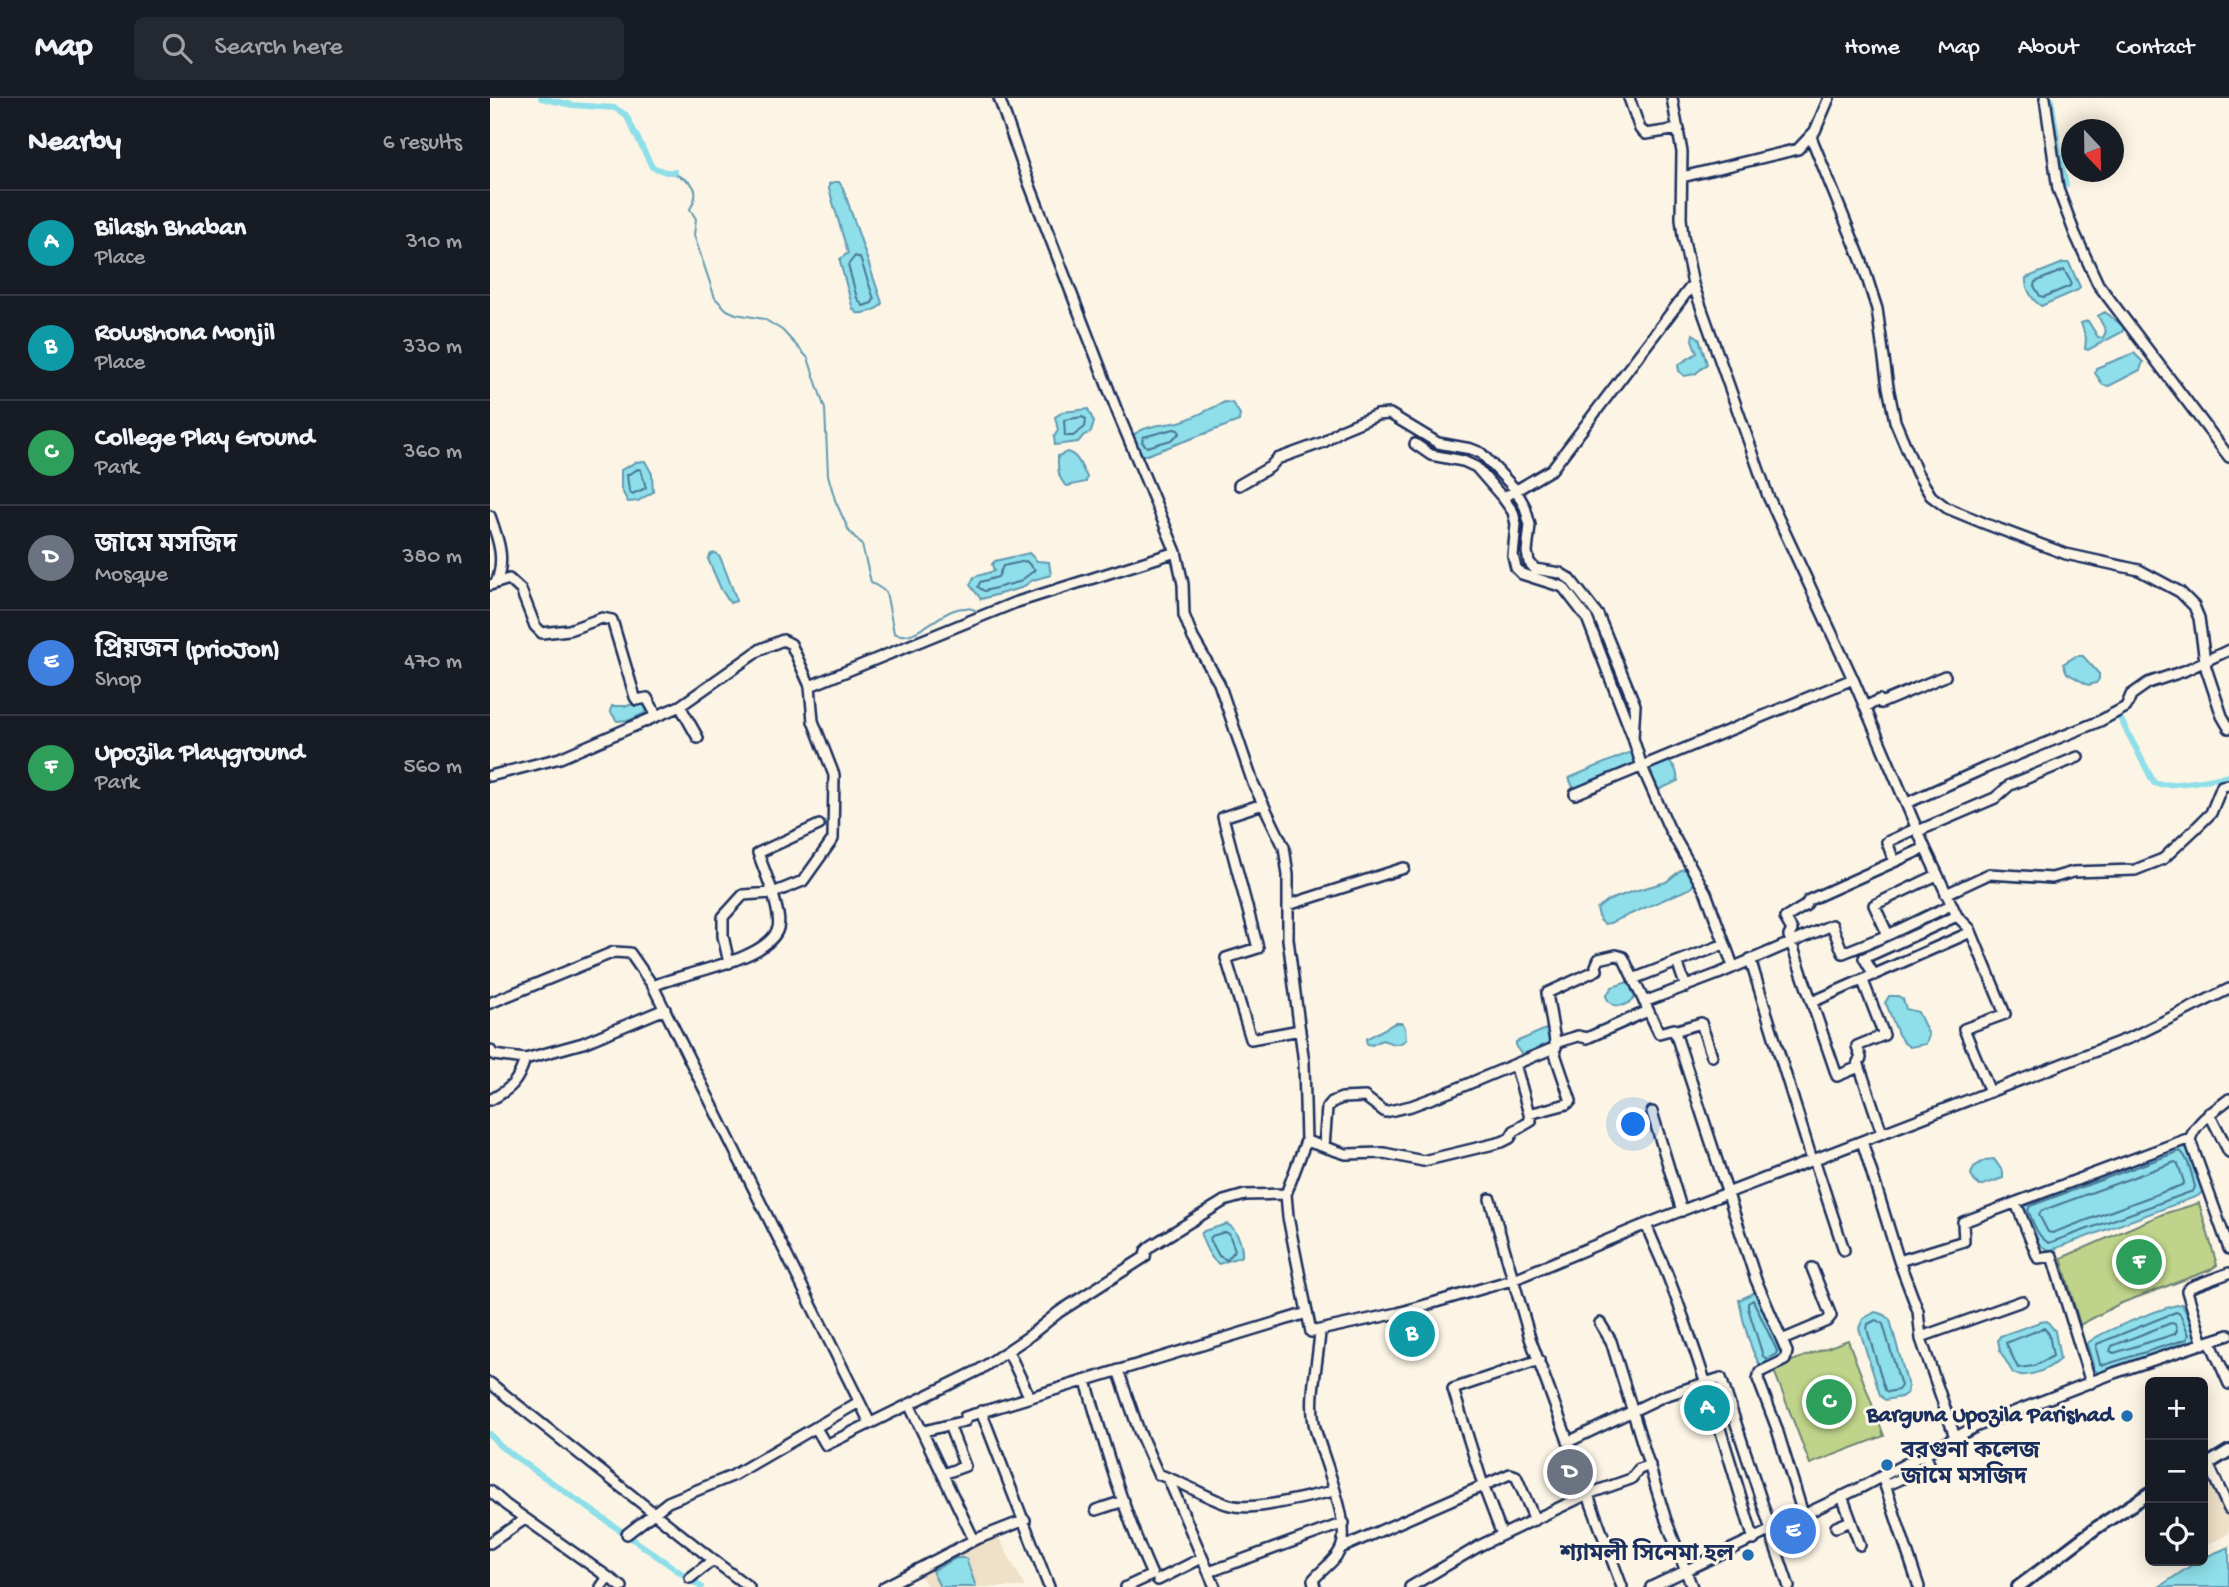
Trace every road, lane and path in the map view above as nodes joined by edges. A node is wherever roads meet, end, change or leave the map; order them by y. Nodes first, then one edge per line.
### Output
1 (999, 98) edge
2 (1629, 98) edge
3 (1672, 98) edge
4 (1829, 98) edge
5 (2045, 98) edge
6 (1679, 129) junction
7 (1811, 137) junction
8 (1682, 177) junction
9 (1693, 284) junction
10 (1415, 444) dead end
11 (2229, 457) edge
12 (1239, 485) dead end
13 (1515, 489) junction
14 (1503, 498) junction
15 (490, 516) edge
16 (1177, 552) junction
17 (493, 584) edge
18 (2229, 650) edge
19 (2206, 660) junction
20 (1945, 676) dead end
21 (1853, 679) junction
22 (810, 686) junction
23 (680, 706) junction
24 (1865, 707) junction
25 (657, 716) junction
26 (2229, 727) edge
27 (698, 738) dead end
28 (1633, 738) junction
29 (2078, 757) dead end
30 (1642, 767) junction
31 (490, 776) edge
32 (2226, 785) edge
33 (1575, 794) dead end
34 (1907, 803) junction
35 (1263, 804) junction
36 (819, 825) dead end
37 (1917, 830) junction
38 (1925, 848) junction
39 (1894, 860) junction
40 (1404, 868) dead end
41 (1937, 875) junction
42 (773, 893) junction
43 (1946, 894) junction
44 (1288, 905) junction
45 (1951, 905) junction
46 (1957, 916) junction
47 (1971, 932) junction
48 (1888, 935) junction
49 (1791, 941) junction
50 (1725, 944) junction
51 (1750, 960) junction
52 (729, 962) junction
53 (1677, 962) junction
54 (1733, 966) junction
55 (1874, 975) junction
56 (1633, 979) junction
57 (1863, 981) junction
58 (653, 986) junction
59 (1686, 987) junction
60 (2229, 989) edge
61 (1812, 1002) junction
62 (490, 1003) edge
63 (1646, 1006) junction
64 (665, 1009) junction
65 (1300, 1030) junction
66 (1674, 1031) junction
67 (1554, 1046) junction
68 (490, 1050) edge
69 (1712, 1056) dead end
70 (525, 1059) junction
71 (1515, 1064) junction
72 (1859, 1067) junction
73 (1990, 1091) junction
74 (490, 1100) edge
75 (2229, 1100) edge
76 (1652, 1112) dead end
77 (2209, 1113) junction
78 (1529, 1114) junction
79 (1882, 1133) junction
80 (2190, 1138) junction
81 (1306, 1141) junction
82 (1862, 1141) junction
83 (1324, 1147) junction
84 (2229, 1152) edge
85 (1813, 1160) junction
86 (1286, 1194) junction
87 (1728, 1194) junction
88 (1490, 1199) dead end
89 (2016, 1203) junction
90 (1682, 1211) junction
91 (1646, 1224) junction
92 (2229, 1249) edge
93 (1844, 1250) dead end
94 (1899, 1261) junction
95 (1812, 1268) dead end
96 (2229, 1273) edge
97 (1512, 1280) junction
98 (2022, 1301) dead end
99 (1307, 1314) junction
100 (1600, 1323) dead end
101 (1320, 1332) junction
102 (2229, 1335) edge
103 (1921, 1337) junction
104 (1782, 1340) junction
105 (2206, 1342) junction
106 (1008, 1351) junction
107 (1539, 1360) junction
108 (1118, 1370) junction
109 (1086, 1381) junction
110 (1705, 1382) junction
111 (490, 1383) edge
112 (2091, 1383) junction
113 (2229, 1384) edge
114 (1029, 1396) junction
115 (859, 1402) junction
116 (909, 1404) junction
117 (981, 1411) junction
118 (1633, 1411) junction
119 (870, 1423) junction
120 (949, 1425) junction
121 (816, 1428) junction
122 (923, 1432) junction
123 (1955, 1437) junction
124 (1568, 1442) junction
125 (2229, 1445) edge
126 (2229, 1451) edge
127 (2208, 1460) edge
128 (2208, 1461) edge
129 (1650, 1465) junction
130 (2208, 1470) edge
131 (943, 1474) junction
132 (1168, 1478) junction
133 (1884, 1481) junction
134 (1483, 1485) junction
135 (490, 1491) edge
136 (1334, 1491) junction
137 (1588, 1494) junction
138 (1842, 1496) junction
139 (2145, 1496) edge
140 (1124, 1501) junction
141 (2145, 1502) edge
142 (2229, 1509) edge
143 (1096, 1510) dead end
144 (654, 1513) junction
145 (1803, 1514) junction
146 (525, 1519) junction
147 (1025, 1520) junction
148 (1535, 1520) junction
149 (1851, 1521) junction
150 (1343, 1523) junction
151 (1836, 1527) dead end
152 (1771, 1531) junction
153 (626, 1534) dead end
154 (1502, 1535) junction
155 (974, 1540) junction
156 (1754, 1540) junction
157 (490, 1543) edge
158 (1860, 1545) dead end
159 (1341, 1548) junction
160 (1202, 1558) junction
161 (713, 1560) junction
162 (1685, 1571) junction
163 (1209, 1572) junction
164 (608, 1577) junction
165 (690, 1578) dead end
166 (1157, 1581) edge
167 (601, 1587) edge
168 (622, 1587) edge
169 (749, 1587) edge
170 (884, 1587) edge
171 (1049, 1587) edge
172 (1126, 1587) edge
173 (1215, 1587) edge
174 (1315, 1587) edge
175 (1410, 1587) edge
176 (1622, 1587) edge
177 (1651, 1587) edge
178 (1692, 1587) edge
179 (1789, 1587) edge
180 (1919, 1587) edge
181 (2018, 1587) edge
182 (2028, 1587) edge

1 - 16 street
2 - 6 street
3 - 6 street
4 - 7 street
5 - 11 street
6 - 8 street
7 - 8 street
7 - 19 street
8 - 9 street
9 - 13 street
9 - 21 street
10 - 14 street
12 - 13 street
13 - 14 street
13 - 28 street
14 - 28 street
15 - 17 street
16 - 22 street
16 - 35 street
17 - 25 street
18 - 19 street
19 - 26 street
19 - 34 street
20 - 24 street
21 - 24 street
21 - 30 street
22 - 23 street
22 - 42 street
23 - 25 street
23 - 27 street
24 - 34 street
25 - 31 street
28 - 30 street
29 - 37 street
30 - 33 street
30 - 50 street
32 - 43 street
34 - 37 street
35 - 44 street
35 - 65 street
36 - 42 street
37 - 38 street
37 - 39 street
38 - 39 street
38 - 41 street
39 - 49 street
40 - 44 street
41 - 43 street
41 - 48 street
42 - 52 street
42 - 52 street
43 - 45 street
44 - 65 street
45 - 46 street
45 - 48 street
46 - 47 street
46 - 55 street
47 - 55 street
47 - 73 street
48 - 49 street
49 - 51 street
49 - 61 street
50 - 53 street
50 - 54 street
51 - 54 street
51 - 85 street
52 - 58 street
53 - 56 street
53 - 59 street
54 - 59 street
55 - 57 street
56 - 63 street
56 - 67 street
57 - 61 street
57 - 72 street
58 - 62 street
58 - 64 street
59 - 63 street
60 - 73 street
61 - 72 street
63 - 66 street
63 - 67 street
64 - 70 street
64 - 115 street
65 - 81 street
66 - 69 street
66 - 87 street
67 - 71 street
67 - 78 street
68 - 70 street
70 - 74 street
71 - 78 street
71 - 83 street
72 - 79 street
73 - 79 street
75 - 77 street
76 - 90 street
77 - 80 street
77 - 84 street
78 - 83 street
79 - 82 street
80 - 89 street
80 - 92 street
81 - 83 street
81 - 86 street
82 - 85 street
82 - 94 street
85 - 87 street
85 - 93 street
86 - 99 street
86 - 106 street
87 - 90 street
87 - 104 street
88 - 97 street
89 - 94 street
89 - 112 street
90 - 91 street
91 - 97 street
91 - 110 street
94 - 103 street
95 - 104 street
96 - 105 street
97 - 101 street
97 - 107 street
98 - 103 street
99 - 101 street
99 - 108 street
100 - 118 street
101 - 136 street
102 - 105 street
103 - 123 street
104 - 145 street
105 - 112 street
105 - 113 street
106 - 114 street
106 - 116 street
107 - 124 street
107 - 134 street
108 - 109 street
108 - 132 street
109 - 114 street
109 - 140 street
110 - 118 street
110 - 152 street
110 - 156 street
111 - 144 street
112 - 123 street
114 - 117 street
115 - 119 street
115 - 121 street
116 - 119 street
116 - 122 street
117 - 120 street
117 - 147 street
118 - 124 street
118 - 129 street
119 - 121 street
120 - 122 street
120 - 131 street
121 - 144 street
122 - 131 street
123 - 133 street
124 - 137 street
125 - 127 main road
126 - 128 main road
129 - 137 street
129 - 162 street
130 - 142 street
131 - 155 street
132 - 136 street
132 - 160 street
133 - 138 street
133 - 180 street
134 - 148 street
134 - 154 street
134 - 159 street
135 - 146 street
136 - 150 street
137 - 148 street
137 - 176 street
138 - 145 street
138 - 149 street
139 - 181 main road
140 - 143 street
140 - 166 street
141 - 182 main road
144 - 153 street
144 - 161 street
145 - 152 street
146 - 157 street
146 - 164 street
147 - 155 street
147 - 171 street
148 - 154 street
149 - 151 street
149 - 158 street
150 - 159 street
150 - 163 street
152 - 156 street
152 - 179 street
154 - 175 street
155 - 170 street
156 - 162 street
159 - 174 street
160 - 163 street
160 - 166 street
161 - 165 street
161 - 169 street
162 - 177 street
162 - 178 street
163 - 173 street
164 - 167 street
164 - 168 street
166 - 172 street

